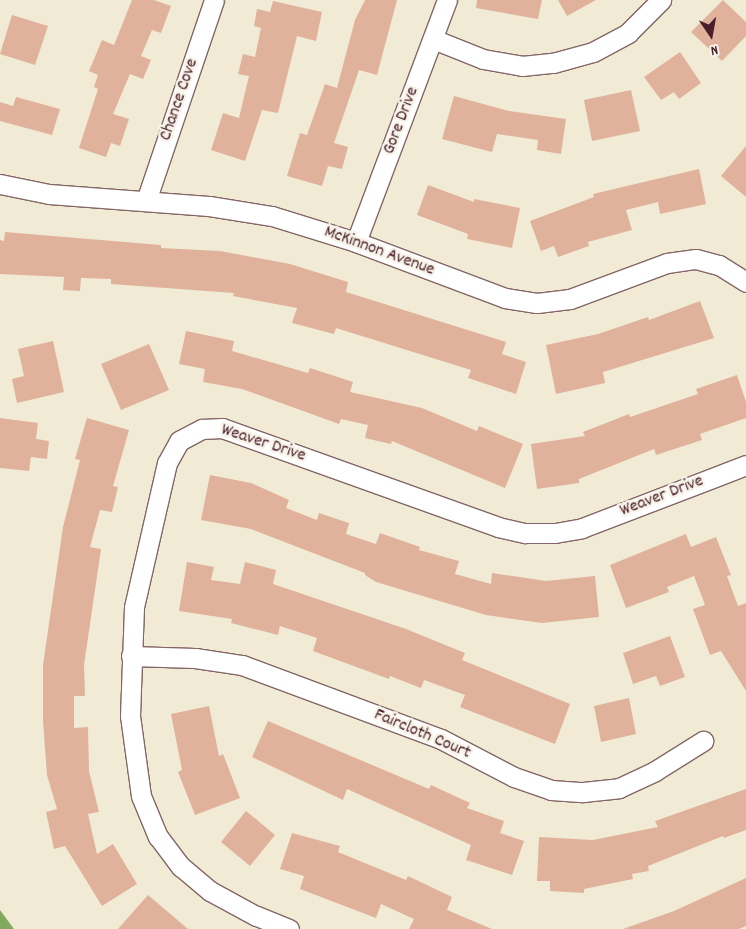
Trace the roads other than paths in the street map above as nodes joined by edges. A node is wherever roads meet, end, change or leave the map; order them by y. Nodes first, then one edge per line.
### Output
1 (214, 0) edge
2 (447, 0) edge
3 (661, 0) edge
4 (433, 39) junction
5 (0, 184) edge
6 (146, 201) junction
7 (356, 242) junction
8 (746, 281) edge
9 (746, 465) edge
10 (131, 656) junction
11 (703, 741) dead end
12 (289, 929) edge

1 - 6 street, Chance Cove
2 - 4 street, Gore Drive
3 - 4 street
4 - 7 street, Gore Drive
5 - 6 street, McKinnon Avenue
6 - 7 street, McKinnon Avenue
7 - 8 street, McKinnon Avenue
9 - 10 street, Weaver Drive
10 - 11 street, Faircloth Court
10 - 12 street, Weaver Drive

